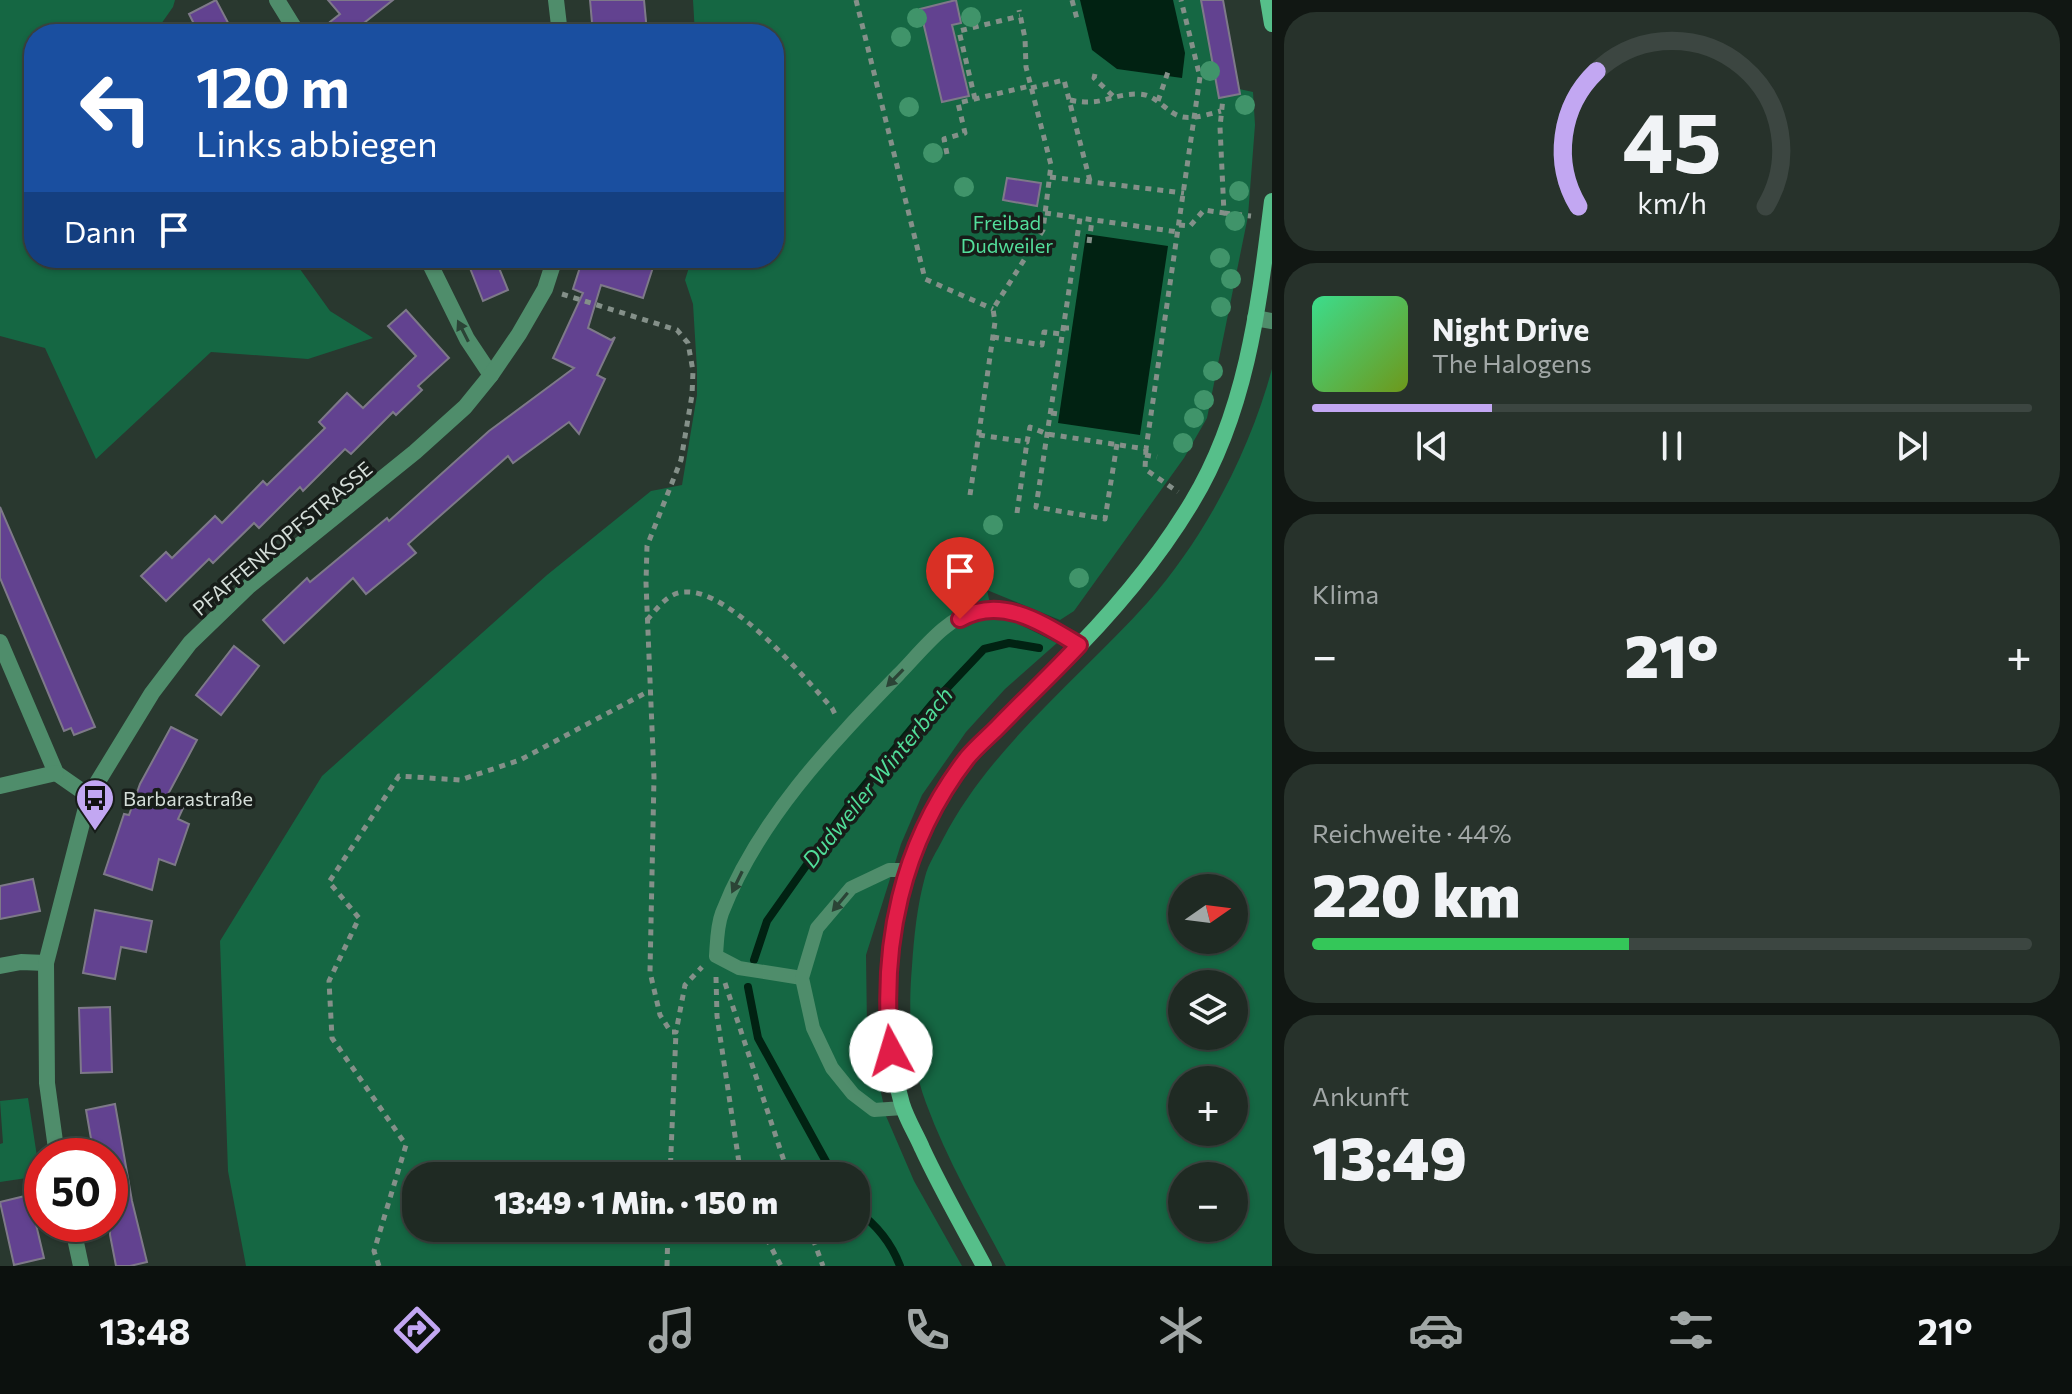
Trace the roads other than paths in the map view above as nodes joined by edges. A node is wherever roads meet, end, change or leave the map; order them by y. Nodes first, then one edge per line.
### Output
1 (277, 0) edge
2 (556, 0) edge
3 (1268, 0) edge
4 (292, 24) edge
5 (559, 24) edge
6 (1272, 24) edge
7 (1272, 201) edge
8 (432, 268) edge
9 (552, 268) edge
10 (1255, 318) junction
11 (1272, 321) edge
12 (491, 375) junction
13 (0, 642) edge
14 (1079, 645) junction
15 (56, 773) junction
16 (0, 786) edge
17 (89, 796) junction
18 (907, 870) junction
19 (46, 963) junction
20 (0, 966) edge
21 (802, 978) junction
22 (903, 1108) junction
23 (55, 1138) edge
24 (76, 1242) edge
25 (81, 1266) edge
26 (984, 1266) edge

1 - 4 street
2 - 5 street
3 - 6 main road
7 - 10 main road
12 -> 8 street
9 - 12 street, PFAFFENKOPFSTRASSE
10 - 11 street
10 - 14 main road
12 - 17 street, PFAFFENKOPFSTRASSE
13 - 15 street
14 - 18 main road
14 -> 21 lane
15 - 16 street
15 - 17 street
17 - 19 street, PFAFFENKOPFSTRASSE
18 -> 21 lane
18 - 22 main road
19 - 20 street
19 - 23 street, PFAFFENKOPFSTRASSE
21 - 22 lane
22 - 26 main road
24 - 25 street

